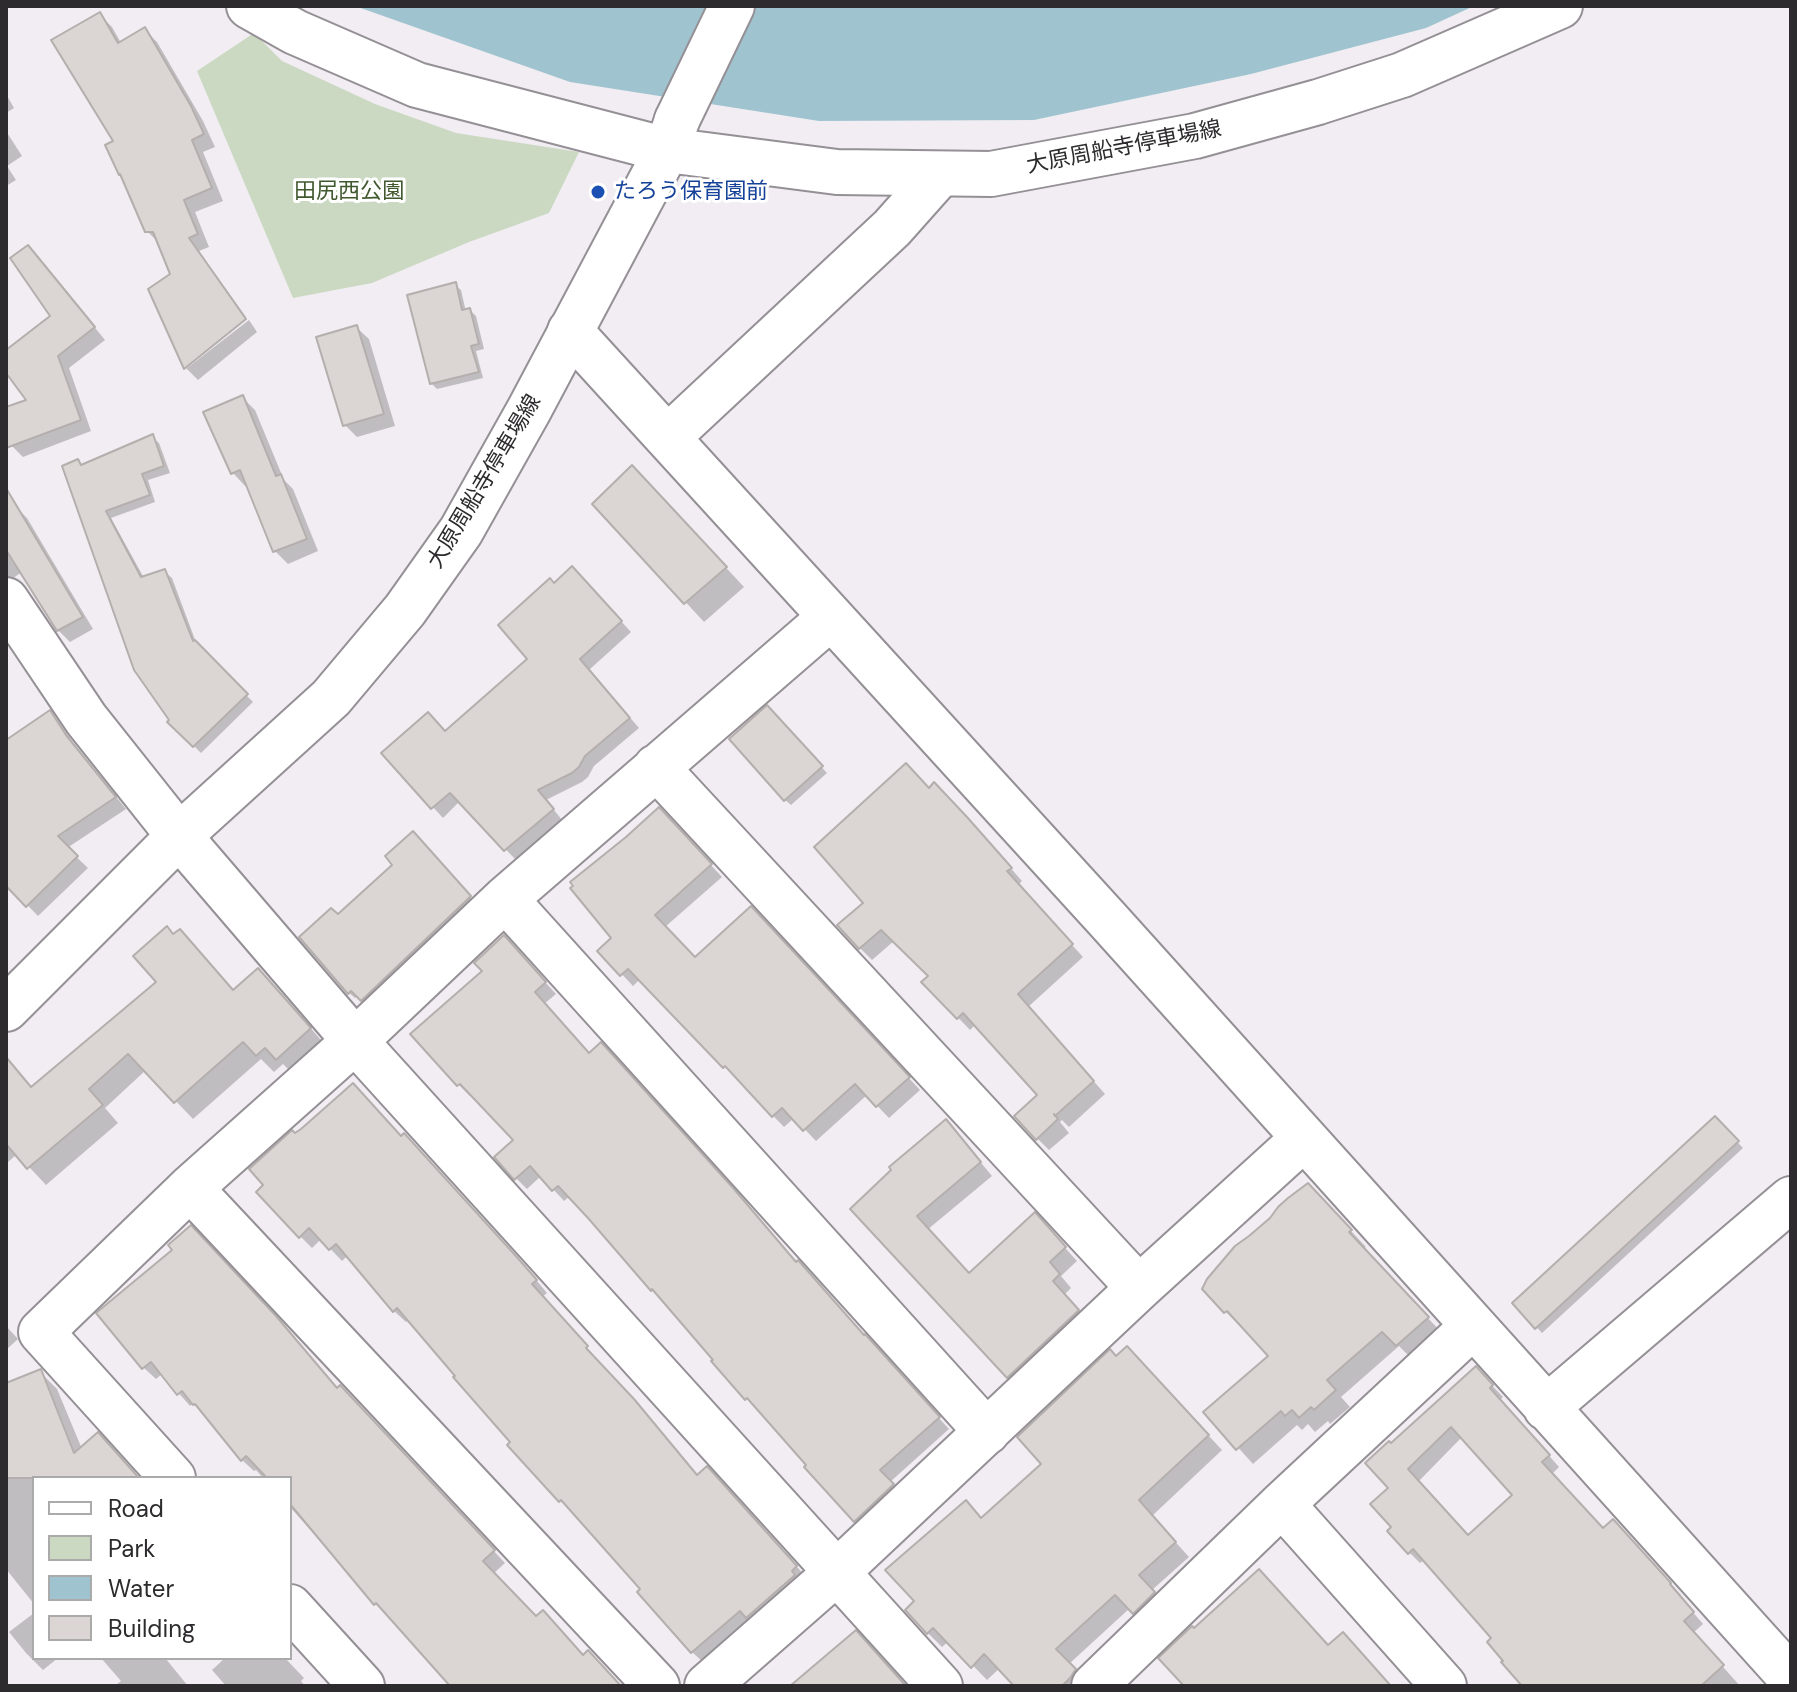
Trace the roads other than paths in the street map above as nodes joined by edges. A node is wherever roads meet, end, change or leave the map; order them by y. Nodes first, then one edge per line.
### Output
1 (249, 6) edge
2 (732, 6) edge
3 (1560, 6) edge
4 (672, 135) junction
5 (940, 174) junction
6 (570, 331) junction
7 (668, 437) junction
8 (6, 600) edge
9 (831, 617) junction
10 (656, 767) junction
11 (179, 836) junction
12 (505, 899) junction
13 (6, 1009) edge
14 (355, 1041) junction
15 (1304, 1138) junction
16 (190, 1188) junction
17 (1791, 1199) edge
18 (1139, 1288) junction
19 (1473, 1326) junction
20 (1546, 1408) junction
21 (987, 1432) junction
22 (171, 1476) edge
23 (1282, 1504) junction
24 (836, 1573) junction
25 (292, 1609) edge
26 (1791, 1678) edge
27 (1105, 1682) edge
28 (362, 1686) edge
29 (657, 1686) edge
30 (707, 1686) edge
31 (940, 1686) edge
32 (1444, 1686) edge

1 - 4 street
2 - 4 street
3 - 5 street, 大原周船寺停車場線
4 - 5 street, 大原周船寺停車場線
4 - 6 street, 大原周船寺停車場線
5 - 7 street
6 - 7 street
6 - 11 street, 大原周船寺停車場線
7 - 9 street
8 - 11 street
9 - 10 street
9 - 15 street
10 - 12 street
10 - 18 street
11 - 13 street, 大原周船寺停車場線
11 - 14 street
12 - 14 street
12 - 21 street
14 - 16 street
14 - 24 street
15 - 18 street
15 - 19 street
16 - 22 street
16 - 29 street
17 - 20 street
18 - 21 street
19 - 20 street
19 - 23 street
20 - 26 street
21 - 24 street
23 - 27 street
23 - 32 street
24 - 30 street
24 - 31 street
25 - 28 street

